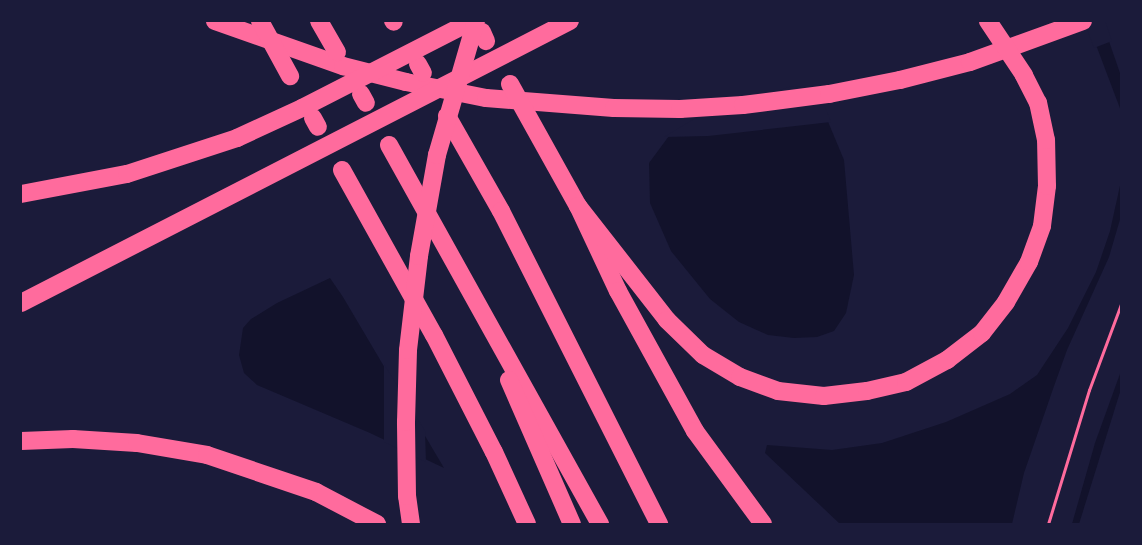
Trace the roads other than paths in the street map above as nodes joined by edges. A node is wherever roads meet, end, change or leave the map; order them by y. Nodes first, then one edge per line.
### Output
1 (215, 21) edge
2 (260, 21) edge
3 (319, 21) edge
4 (570, 21) edge
5 (988, 21) edge
6 (1083, 21) edge
7 (479, 29) edge
8 (337, 52) dead end
9 (290, 76) dead end
10 (510, 84) dead end
11 (447, 116) dead end
12 (389, 145) dead end
13 (342, 170) dead end
14 (24, 192) edge
15 (578, 206) junction
16 (465, 280) junction
17 (21, 303) edge
18 (21, 441) edge
19 (377, 524) edge
20 (411, 524) edge
21 (527, 524) edge
22 (572, 524) edge
23 (600, 524) edge
24 (659, 524) edge
25 (763, 524) edge

1 - 6 highway
2 - 9 highway
3 - 8 highway
4 - 17 highway
5 - 15 highway
7 - 14 highway
7 - 20 highway
10 - 15 highway
11 - 24 highway
12 - 16 highway
13 - 21 highway
15 - 25 highway
16 - 22 highway
16 - 23 highway
18 - 19 highway

